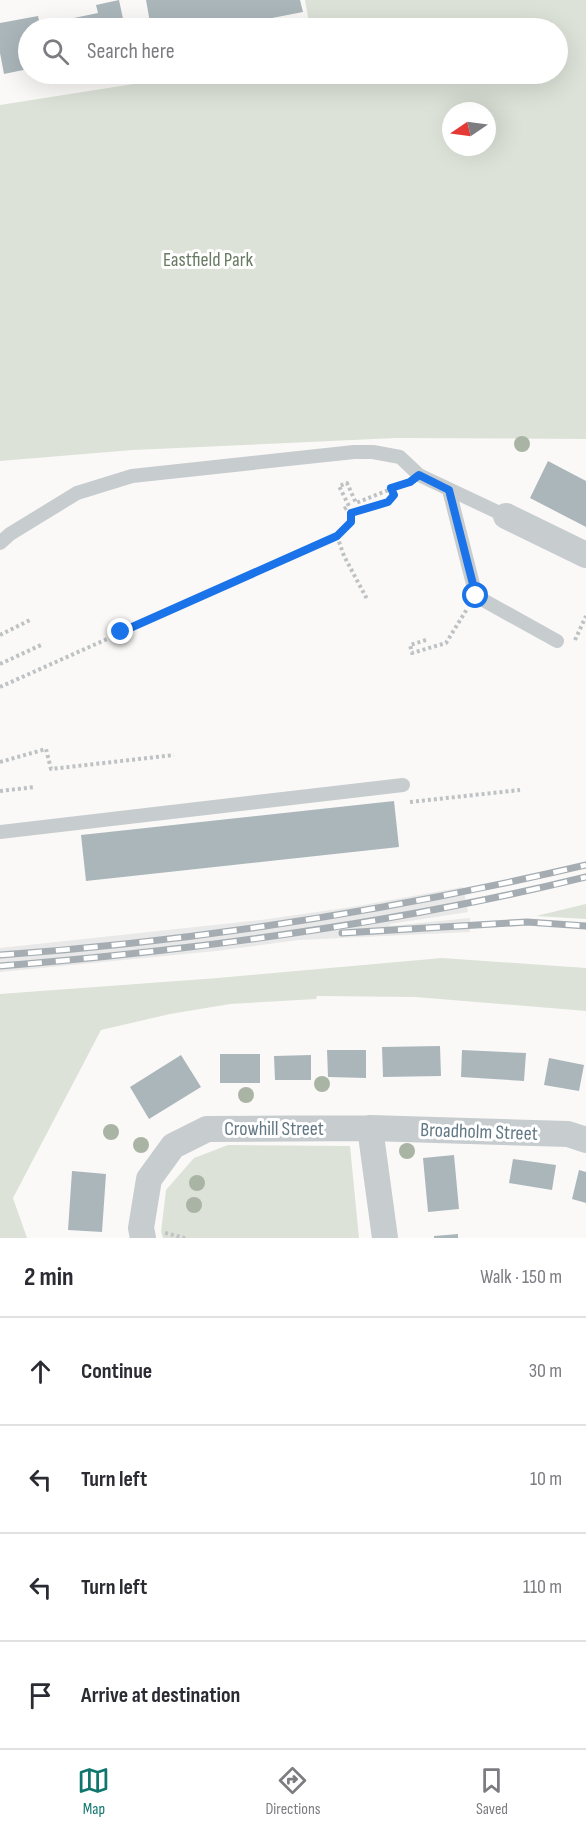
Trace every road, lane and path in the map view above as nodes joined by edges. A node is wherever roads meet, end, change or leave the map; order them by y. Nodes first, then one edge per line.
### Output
1 (419, 475) junction
2 (391, 488) junction
3 (449, 490) junction
4 (344, 509) dead end
5 (506, 516) joint
6 (337, 536) junction
7 (0, 543) edge
8 (586, 555) edge
9 (476, 596) junction
10 (367, 599) dead end
11 (30, 620) dead end
12 (0, 635) edge
13 (426, 640) dead end
14 (558, 641) dead end
15 (41, 645) dead end
16 (0, 664) edge
17 (0, 687) edge
18 (174, 755) dead end
19 (0, 762) edge
20 (403, 785) joint
21 (35, 787) dead end
22 (520, 790) dead end
23 (0, 791) edge
24 (0, 832) edge
25 (370, 1128) junction
26 (586, 1140) edge
27 (143, 1238) edge
28 (385, 1238) edge

1 - 2 path
1 - 3 lane
1 - 7 lane
2 - 4 path
2 - 6 path
3 - 5 lane
3 - 9 lane
5 - 8 street
6 - 10 path
6 - 17 path
9 - 13 path
9 - 14 lane
11 - 12 path
15 - 16 path
18 - 19 path
20 - 22 path
20 - 24 lane
21 - 23 path
25 - 26 street, Broadholm Street
25 - 27 street, Crowhill Street
25 - 28 street

